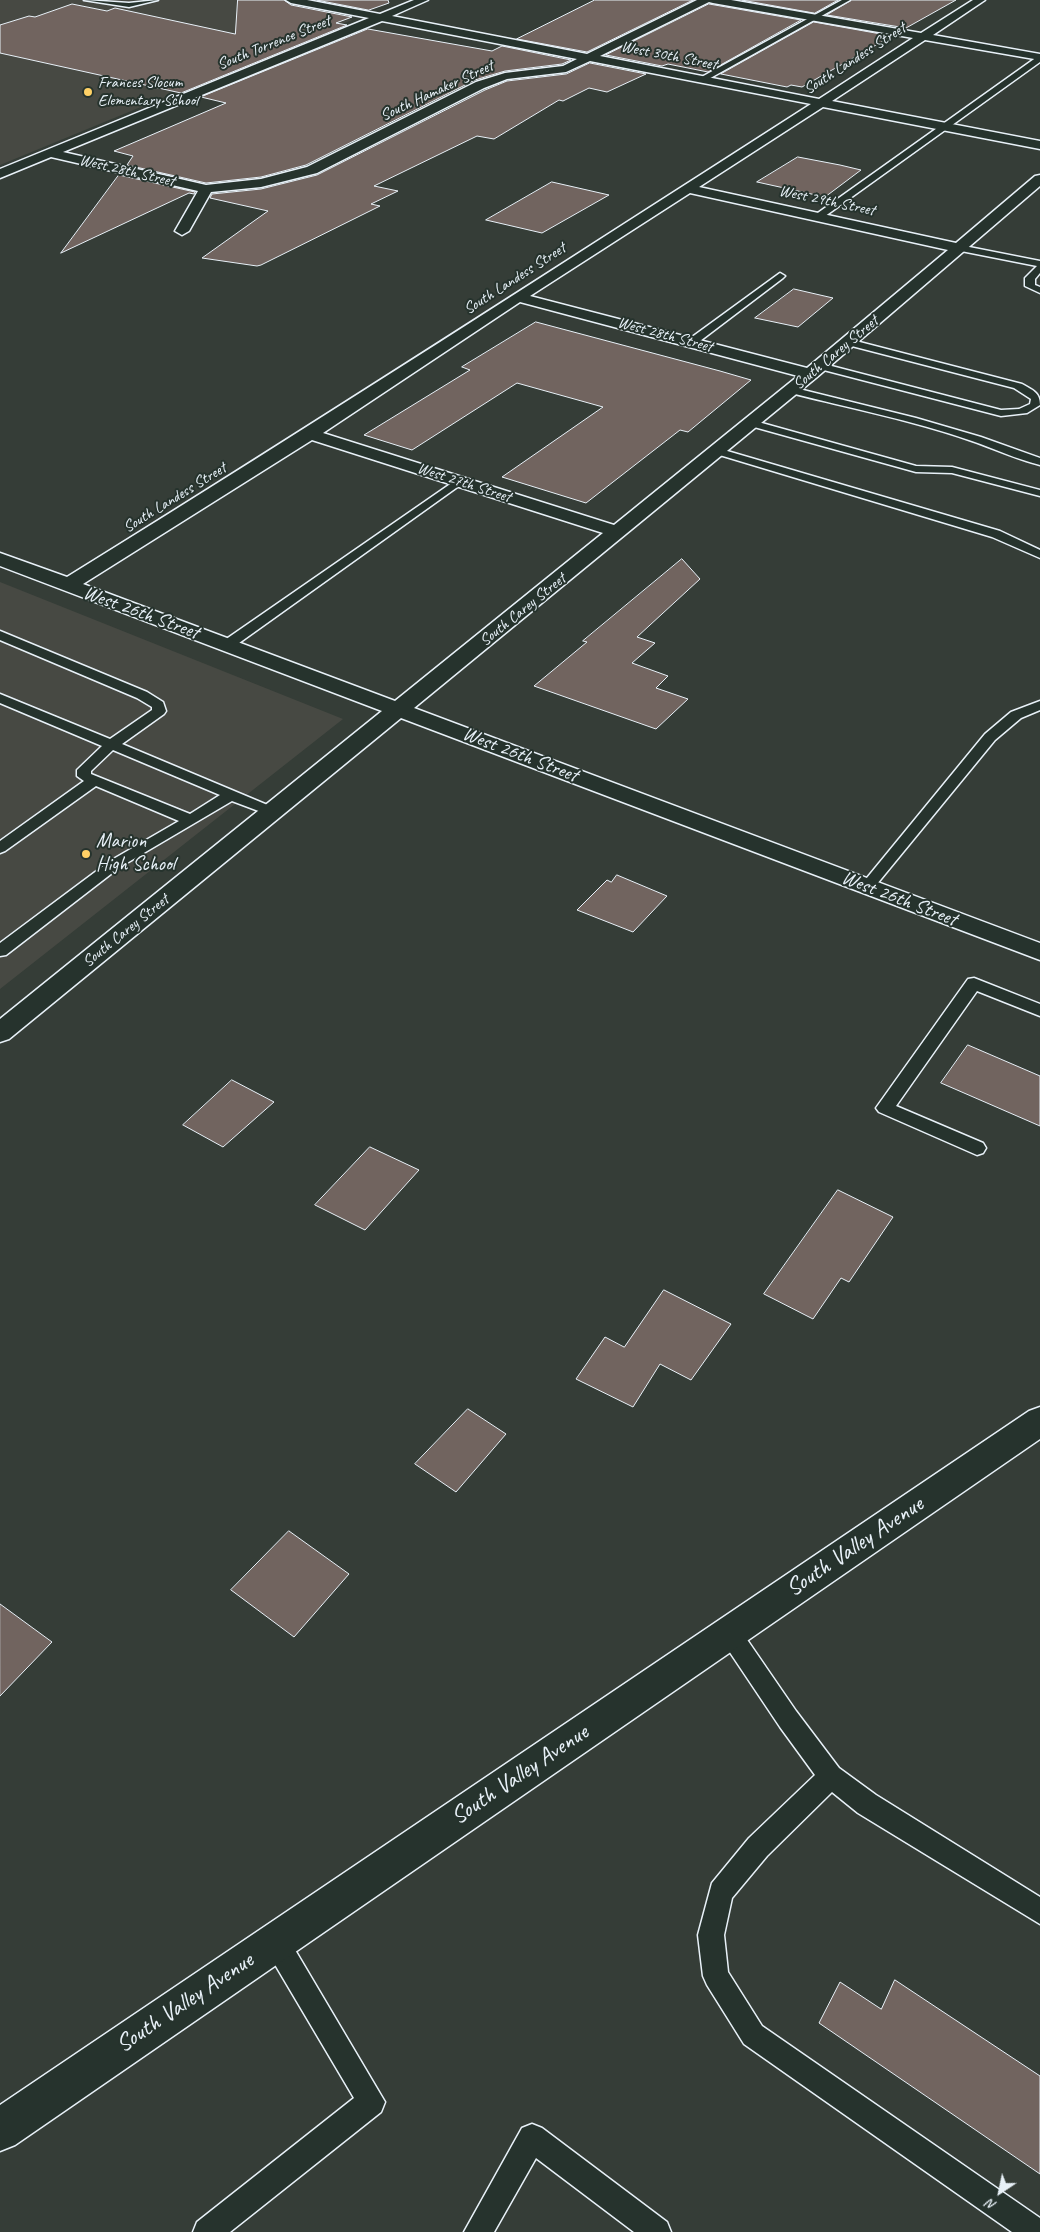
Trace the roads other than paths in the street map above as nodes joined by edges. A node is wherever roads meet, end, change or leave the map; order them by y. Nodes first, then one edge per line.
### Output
1 (87, 0) edge
2 (155, 0) edge
3 (292, 0) edge
4 (423, 0) edge
5 (705, 0) edge
6 (713, 0) edge
7 (847, 0) edge
8 (980, 0) edge
9 (380, 17) junction
10 (816, 18) junction
11 (922, 36) junction
12 (590, 58) junction
13 (1040, 58) edge
14 (702, 79) junction
15 (821, 102) junction
16 (944, 126) junction
17 (1040, 145) edge
18 (49, 153) junction
19 (0, 174) edge
20 (1040, 179) edge
21 (206, 189) junction
22 (688, 189) junction
23 (818, 217) junction
24 (182, 231) dead end
25 (959, 248) junction
26 (1040, 266) edge
27 (780, 276) dead end
28 (1040, 290) edge
29 (518, 297) junction
30 (692, 342) junction
31 (848, 342) junction
32 (816, 370) junction
33 (791, 390) junction
34 (751, 424) junction
35 (310, 434) junction
36 (717, 451) junction
37 (1040, 462) edge
38 (459, 481) junction
39 (1040, 493) edge
40 (618, 532) junction
41 (1040, 554) edge
42 (0, 559) edge
43 (68, 585) junction
44 (0, 635) edge
45 (227, 645) junction
46 (0, 698) edge
47 (1040, 705) edge
48 (400, 709) junction
49 (109, 745) junction
50 (93, 781) junction
51 (231, 795) junction
52 (272, 812) junction
53 (191, 820) junction
54 (0, 848) edge
55 (867, 886) junction
56 (0, 951) edge
57 (1040, 952) edge
58 (1040, 1010) edge
59 (0, 1033) edge
60 (977, 1148) dead end
61 (1040, 1421) edge
62 (730, 1632) junction
63 (831, 1776) junction
64 (1040, 1911) edge
65 (276, 1942) junction
66 (0, 2130) edge
67 (206, 2232) edge
68 (478, 2232) edge
69 (657, 2232) edge
70 (1036, 2232) edge

1 - 2 lane
3 - 9 street, West 30th Street
4 - 9 street, South Torrence Street
5 - 12 street, South Hamaker Street
6 - 10 street
7 - 10 lane
8 - 11 street, South Landess Street
9 - 12 street, West 30th Street
9 - 18 street, South Torrence Street
10 - 11 street
10 - 14 lane
11 - 13 street
11 - 15 street, South Landess Street
12 - 14 street, West 30th Street
12 - 21 street, South Hamaker Street
13 - 16 lane
14 - 15 street, West 30th Street
15 - 16 street, West 30th Street
15 - 22 street, South Landess Street
16 - 17 street, West 30th Street
16 - 23 lane
18 - 19 street, South Torrence Street
18 - 21 street, West 28th Street
20 - 25 street, South Carey Street
21 - 24 street
22 - 23 street, West 29th Street
22 - 29 street, South Landess Street
23 - 25 street, West 29th Street
25 - 26 lane
25 - 31 street, South Carey Street
26 - 28 lane
27 - 30 lane
29 - 30 street, West 28th Street
29 - 35 street, South Landess Street
30 - 32 street, West 28th Street
31 - 32 street, South Carey Street
31 - 32 lane
32 - 33 street, South Carey Street
33 - 34 street, South Carey Street
33 - 37 lane
34 - 36 street, South Carey Street
34 - 39 lane
35 - 38 street, West 27th Street
35 - 43 street, South Landess Street
36 - 40 street, South Carey Street
36 - 41 lane
38 - 40 street, West 27th Street
38 - 45 lane
40 - 48 street, South Carey Street
42 - 43 street, West 26th Street
43 - 45 street, West 26th Street
44 - 49 lane
45 - 48 street, West 26th Street
46 - 49 lane
47 - 55 lane
48 - 52 street, South Carey Street
48 - 55 street, West 26th Street
49 - 50 lane
49 - 51 lane
50 - 53 lane
50 - 54 lane
51 - 52 lane
51 - 53 lane
52 - 59 street, South Carey Street
53 - 56 lane
55 - 57 street, West 26th Street
58 - 60 lane
61 - 62 street, South Valley Avenue
62 - 63 lane
62 - 65 street, South Valley Avenue
63 - 64 lane
63 - 70 lane
65 - 66 street, South Valley Avenue
65 - 67 lane
68 - 69 lane

